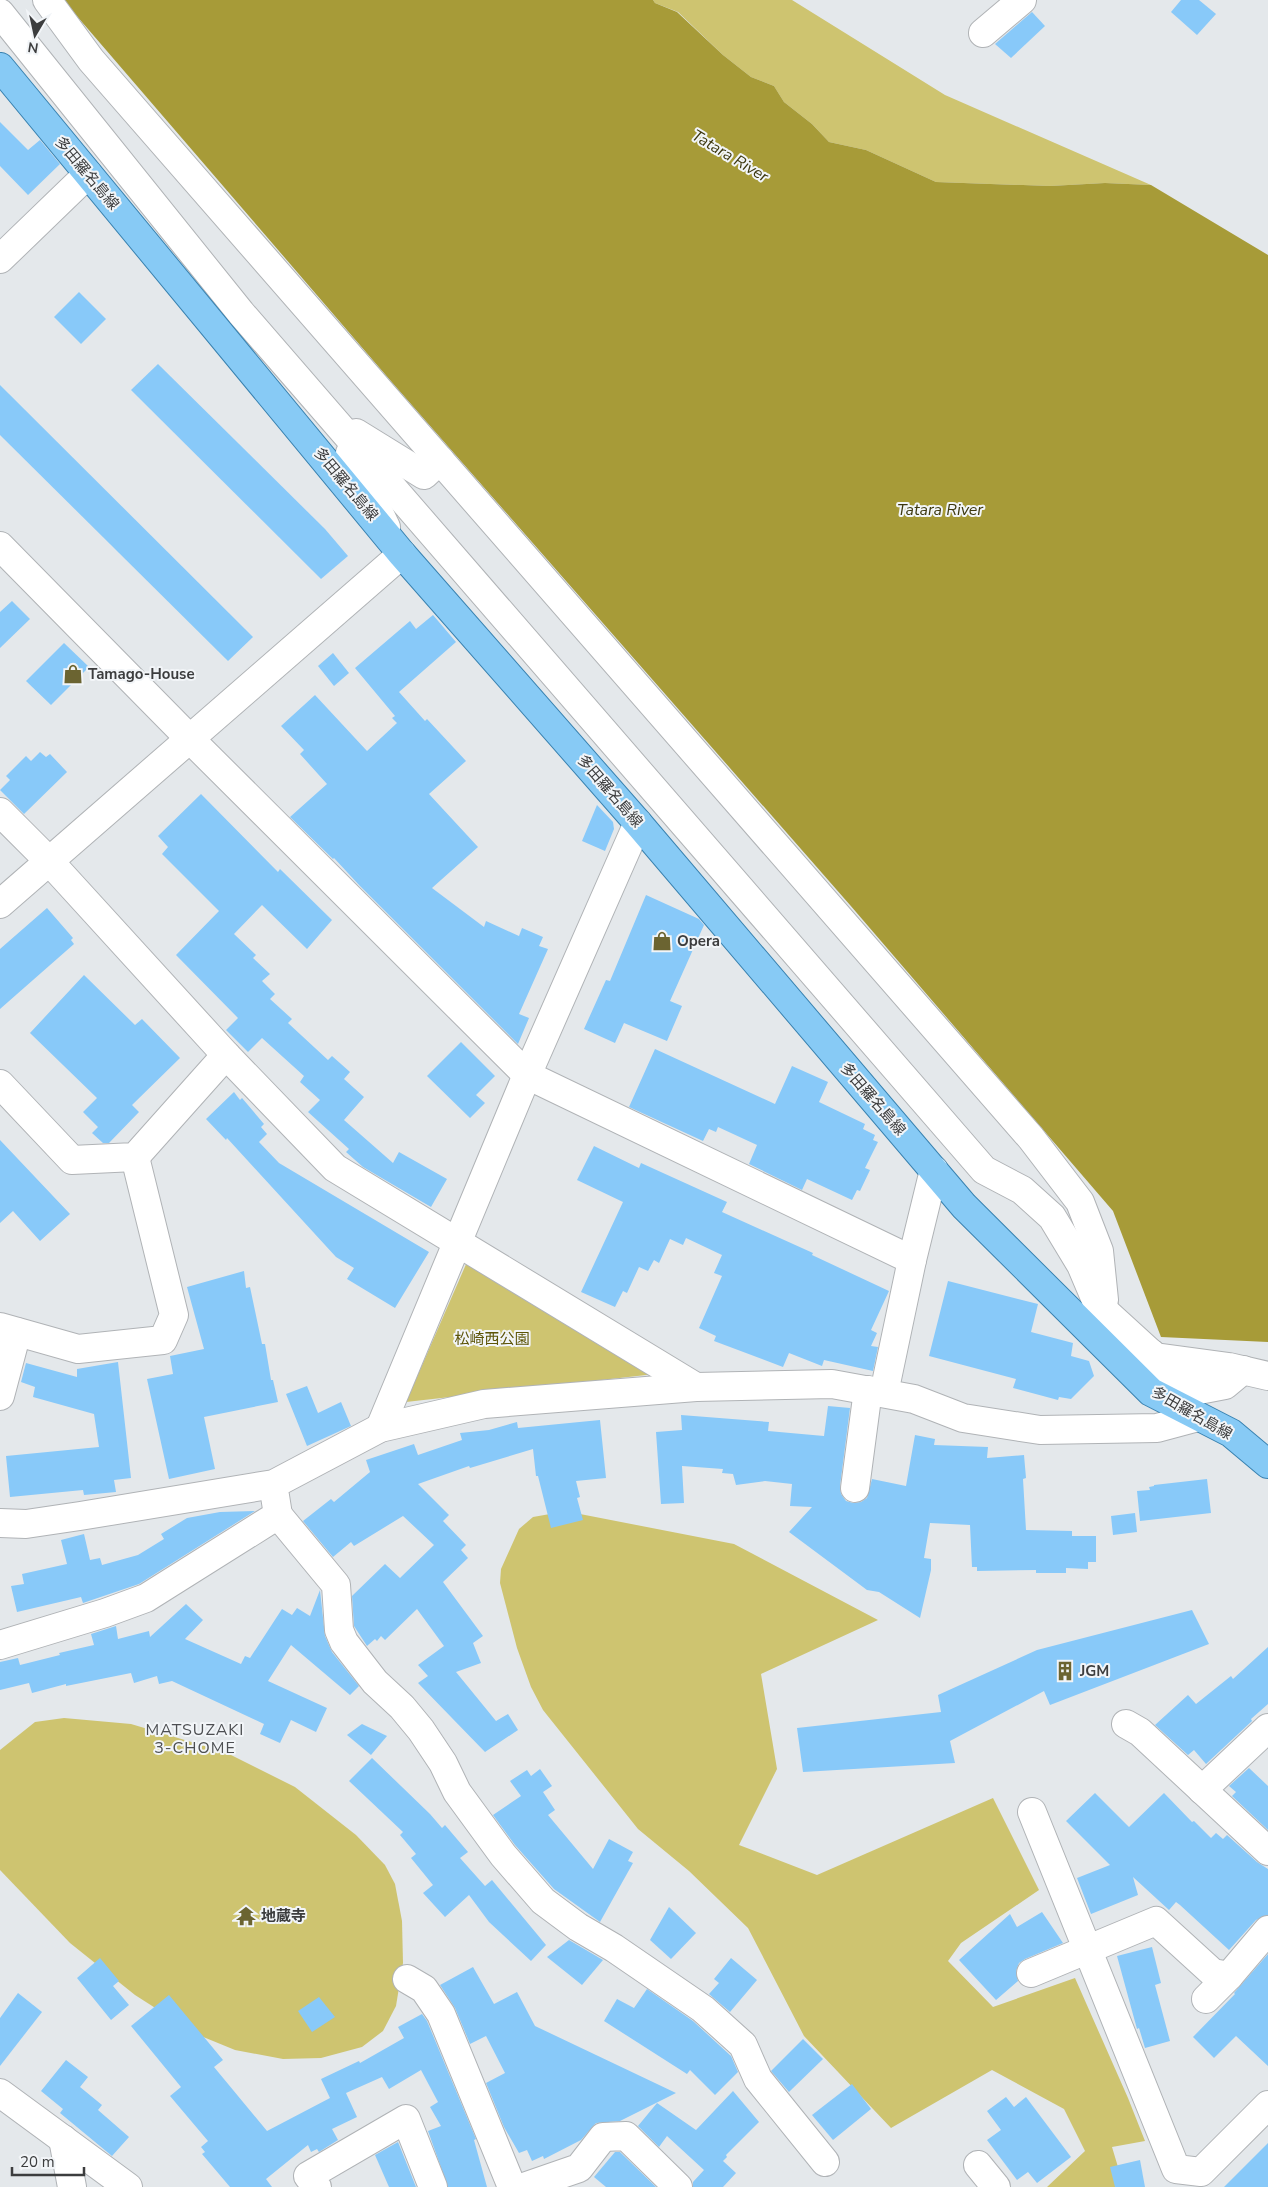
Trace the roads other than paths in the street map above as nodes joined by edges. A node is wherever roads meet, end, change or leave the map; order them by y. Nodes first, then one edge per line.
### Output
1 (47, 0) edge
2 (1022, 0) edge
3 (0, 13) edge
4 (983, 33) dead end
5 (0, 67) edge
6 (50, 74) junction
7 (88, 174) junction
8 (175, 230) junction
9 (2, 253) edge
10 (334, 419) junction
11 (440, 460) junction
12 (0, 546) edge
13 (398, 548) junction
14 (190, 739) junction
15 (0, 812) edge
16 (638, 823) junction
17 (49, 861) junction
18 (0, 904) edge
19 (226, 1055) junction
20 (527, 1075) junction
21 (0, 1084) edge
22 (136, 1157) junction
23 (934, 1170) junction
24 (458, 1243) junction
25 (912, 1260) junction
26 (1105, 1311) junction
27 (8, 1330) edge
28 (1152, 1354) junction
29 (1268, 1359) edge
30 (1194, 1363) junction
31 (1255, 1373) edge
32 (696, 1387) junction
33 (876, 1392) junction
34 (0, 1396) edge
35 (1198, 1417) junction
36 (380, 1428) junction
37 (1268, 1464) edge
38 (274, 1484) junction
39 (855, 1488) dead end
40 (278, 1515) junction
41 (0, 1523) edge
42 (0, 1645) edge
43 (1126, 1724) dead end
44 (1268, 1728) edge
45 (1202, 1790) junction
46 (1032, 1812) dead end
47 (1268, 1851) edge
48 (1268, 1930) edge
49 (1088, 1949) junction
50 (1031, 1973) dead end
51 (1229, 1976) junction
52 (407, 1979) dead end
53 (1206, 1999) dead end
54 (0, 2093) edge
55 (1268, 2105) edge
56 (63, 2139) junction
57 (826, 2162) dead end
58 (978, 2164) dead end
59 (72, 2187) edge
60 (128, 2187) edge
61 (317, 2187) edge
62 (433, 2187) edge
63 (512, 2187) edge
64 (524, 2187) edge
65 (678, 2187) edge
66 (996, 2187) edge

1 - 11 street
2 - 4 street
3 - 6 street
5 - 7 main road, 多田羅名島線
6 - 7 street
6 - 8 street
7 - 8 street
7 - 9 street
7 - 13 main road, 多田羅名島線
8 - 10 street
10 - 11 street
10 - 13 street
10 - 26 street
11 - 26 street
12 - 14 street
13 - 14 street
13 - 16 main road, 多田羅名島線
14 - 17 street
14 - 20 street
15 - 17 street
16 - 20 street
16 - 23 main road, 多田羅名島線
17 - 18 street
17 - 19 street
19 - 22 street
19 - 24 street
20 - 24 street
20 - 25 street
21 - 22 street
22 - 27 street
23 - 25 street
23 - 35 main road, 多田羅名島線
24 - 32 street
24 - 36 street
25 - 33 street
26 - 28 street
27 - 34 street
28 - 30 street
28 - 31 street
29 - 30 street
30 - 31 street
32 - 33 street
32 - 36 street
33 - 35 street
33 - 39 street
35 - 37 main road, 多田羅名島線
36 - 38 street
38 - 40 street
38 - 41 street
40 - 42 street
40 - 57 street
43 - 45 street
44 - 45 street
45 - 47 street
46 - 49 street
48 - 51 street
49 - 50 street
49 - 51 street
49 - 55 street
51 - 53 street
52 - 63 street
54 - 56 street
56 - 59 street
56 - 60 street
58 - 66 street
61 - 62 street
64 - 65 street

